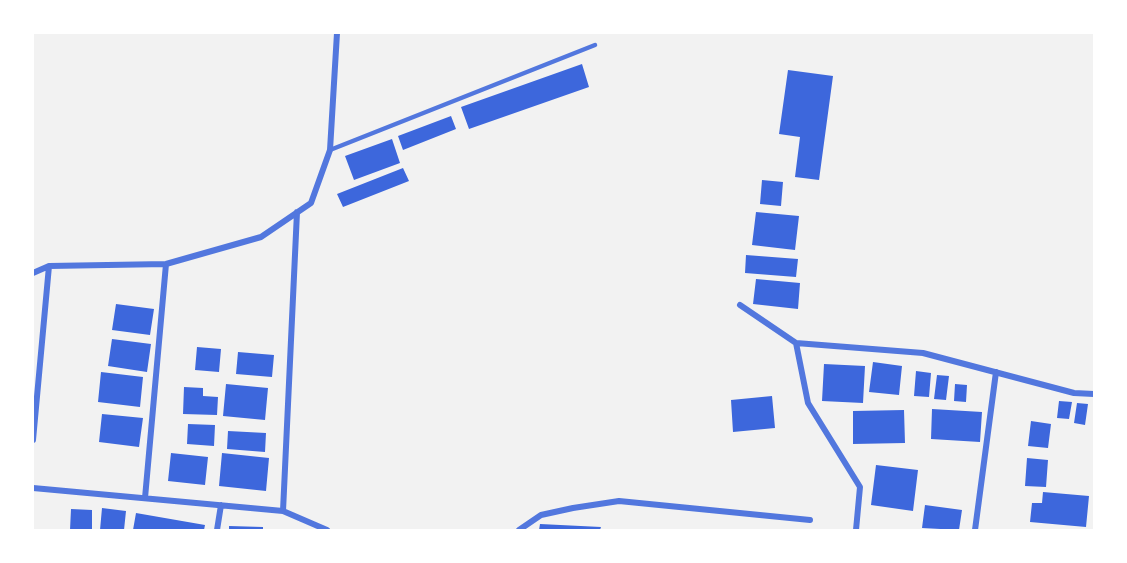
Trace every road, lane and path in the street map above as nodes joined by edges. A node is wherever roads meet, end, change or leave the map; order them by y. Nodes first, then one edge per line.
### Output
1 (337, 33) edge
2 (595, 45) dead end
3 (330, 150) junction
4 (297, 212) junction
5 (166, 264) junction
6 (49, 266) junction
7 (33, 273) edge
8 (740, 305) dead end
9 (796, 343) junction
10 (996, 372) junction
11 (1094, 394) edge
12 (33, 440) edge
13 (33, 488) edge
14 (145, 498) junction
15 (221, 505) junction
16 (282, 511) junction
17 (810, 520) dead end
18 (218, 530) edge
19 (327, 530) edge
20 (519, 530) edge
21 (856, 530) edge
22 (975, 530) edge

1 - 3 street
2 - 3 lane
3 - 4 street
4 - 5 street
4 - 16 street
5 - 6 street
5 - 14 street
6 - 7 street
6 - 12 street
8 - 9 street
9 - 10 street
9 - 21 street
10 - 11 street
10 - 22 street
13 - 14 street
14 - 15 street
15 - 16 street
15 - 18 street
16 - 19 street
17 - 20 street

